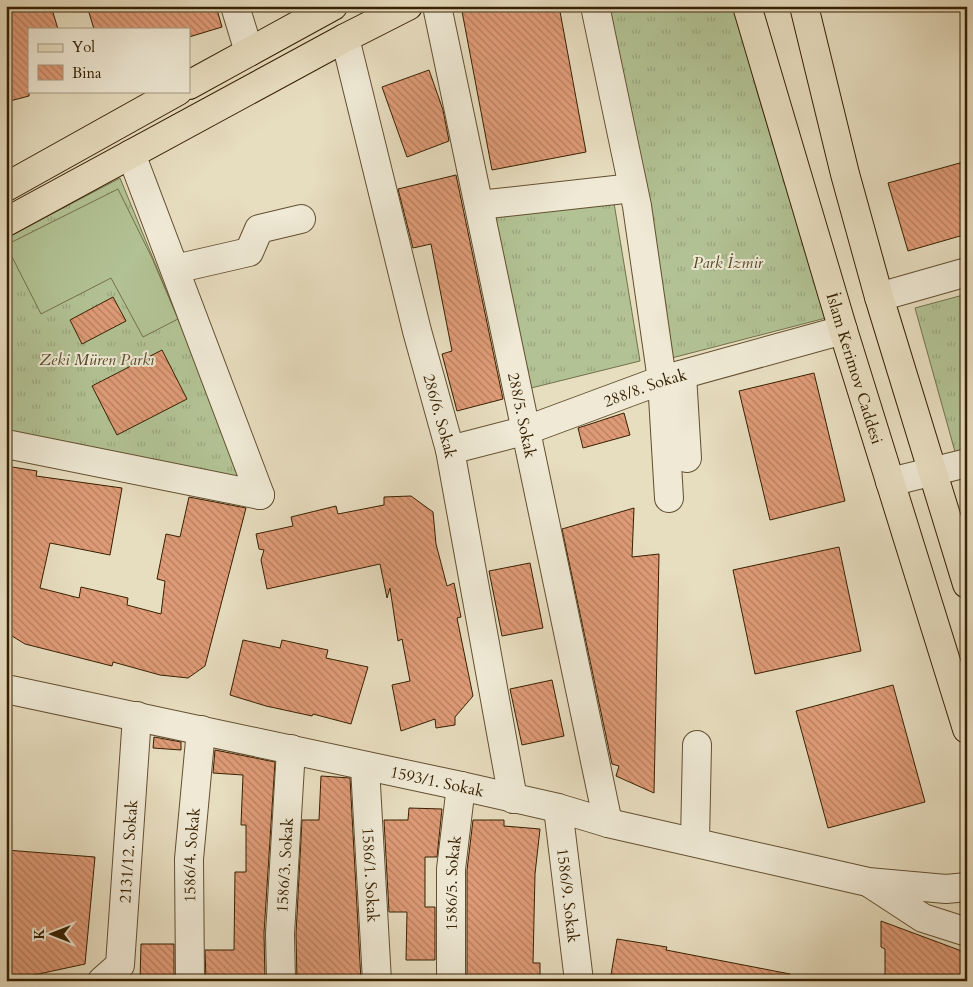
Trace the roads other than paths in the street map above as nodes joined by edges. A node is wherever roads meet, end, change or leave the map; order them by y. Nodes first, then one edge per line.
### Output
1 (235, 6) edge
2 (333, 6) edge
3 (338, 6) edge
4 (408, 6) edge
5 (437, 6) edge
6 (595, 6) edge
7 (747, 6) edge
8 (804, 6) edge
9 (345, 38) junction
10 (248, 52) junction
11 (190, 85) edge
12 (176, 92) edge
13 (131, 154) junction
14 (6, 187) edge
15 (633, 188) junction
16 (479, 205) junction
17 (301, 219) dead end
18 (6, 222) edge
19 (175, 269) junction
20 (967, 272) edge
21 (880, 297) junction
22 (843, 330) junction
23 (672, 378) junction
24 (527, 430) junction
25 (6, 444) edge
26 (450, 450) junction
27 (687, 458) dead end
28 (967, 463) edge
29 (932, 471) junction
30 (890, 482) junction
31 (669, 498) dead end
32 (967, 584) edge
33 (6, 688) edge
34 (137, 716) junction
35 (967, 729) edge
36 (201, 730) junction
37 (697, 745) dead end
38 (291, 750) junction
39 (365, 767) junction
40 (461, 786) junction
41 (513, 799) junction
42 (558, 808) junction
43 (608, 823) junction
44 (695, 842) junction
45 (868, 882) junction
46 (967, 887) edge
47 (967, 932) edge
48 (102, 981) edge
49 (190, 981) edge
50 (281, 981) edge
51 (377, 981) edge
52 (451, 981) edge
53 (579, 981) edge

1 - 10 street
2 - 10 main road
3 - 9 main road
4 - 9 main road
5 - 16 street, 288/5. Sokak
6 - 15 street
7 - 22 main road, İslam Kerimov Caddesi
8 - 21 main road
9 - 13 main road
9 - 26 street, 286/6. Sokak
10 - 11 main road
12 - 14 main road
13 - 18 main road
13 - 19 street
15 - 16 street
15 - 23 street
16 - 24 street, 288/5. Sokak
17 - 19 street
19 - 25 street
20 - 21 street
21 - 29 main road
22 - 23 street, 288/8. Sokak
22 - 30 main road, İslam Kerimov Caddesi
23 - 24 street, 288/8. Sokak
23 - 27 street
23 - 31 street
24 - 26 street, 288/8. Sokak
24 - 43 street, 288/5. Sokak
26 - 41 street, 286/6. Sokak
28 - 29 street
29 - 30 street
29 - 32 main road
30 - 35 main road, İslam Kerimov Caddesi
33 - 34 street, 1593/1. Sokak
34 - 36 street, 1593/1. Sokak
34 - 48 street, 2131/12. Sokak
36 - 38 street, 1593/1. Sokak
36 - 49 street, 1586/4. Sokak
37 - 44 street
38 - 39 street, 1593/1. Sokak
38 - 50 street, 1586/3. Sokak
39 - 40 street, 1593/1. Sokak
39 - 51 street, 1586/1. Sokak
40 - 41 street, 1593/1. Sokak
40 - 52 street, 1586/5. Sokak
41 - 42 street, 1593/1. Sokak
42 - 43 street, 1593/1. Sokak
42 - 53 street, 1586/9. Sokak
43 - 44 street, 1593/1. Sokak
44 - 45 street, 1593/1. Sokak
45 - 46 street, 1593/1. Sokak
45 - 47 street, 1593/1. Sokak

